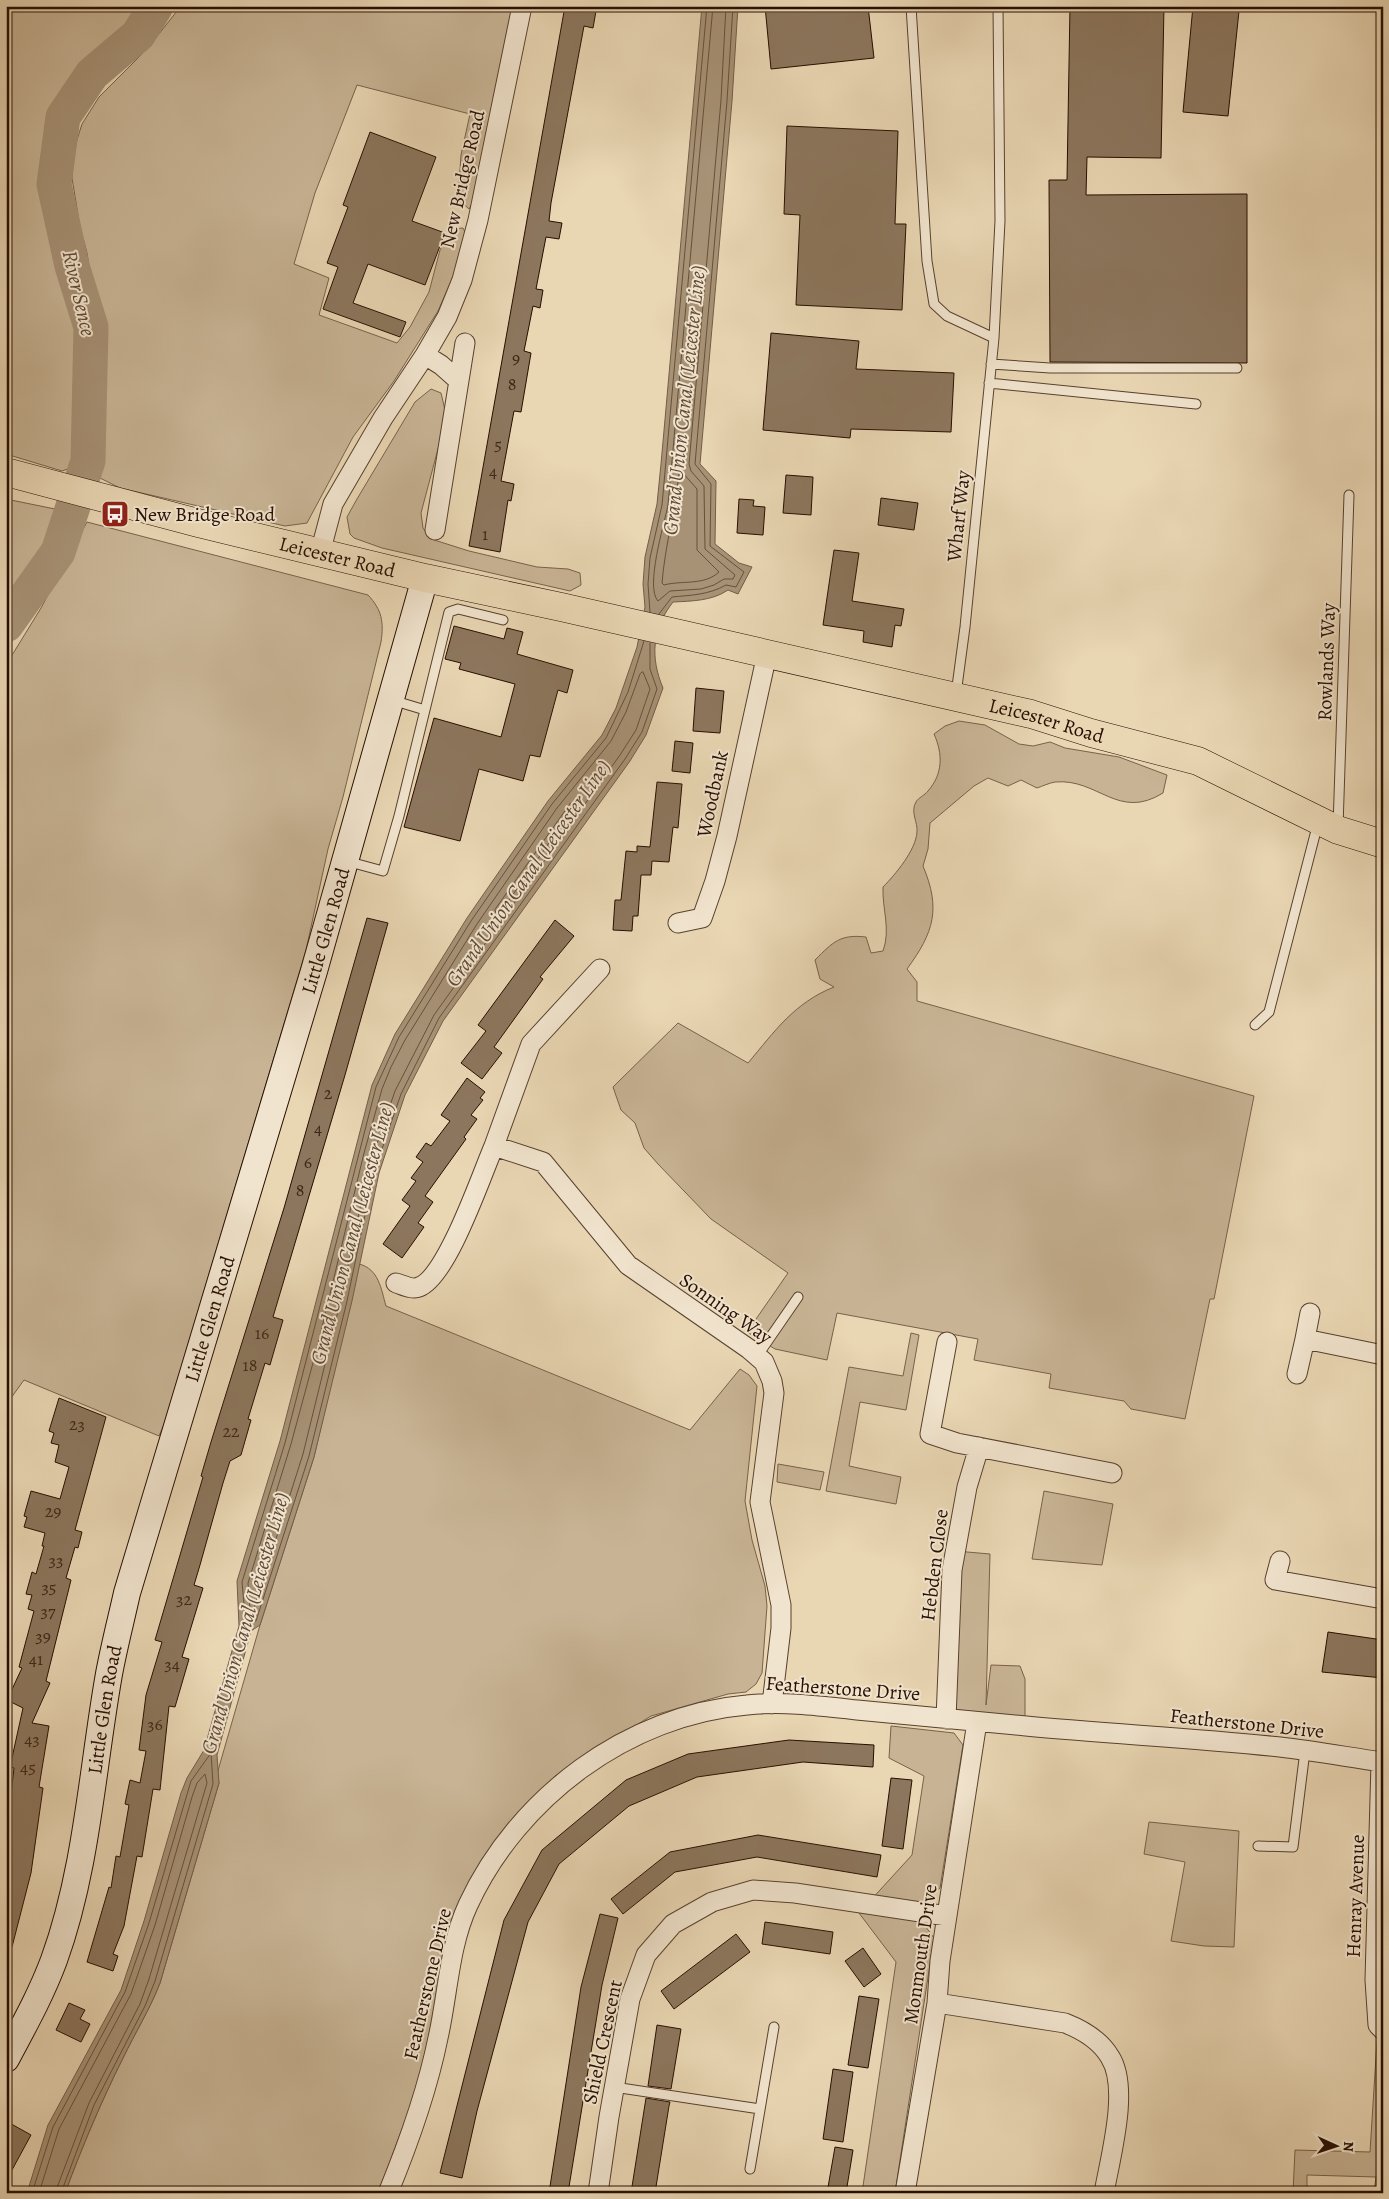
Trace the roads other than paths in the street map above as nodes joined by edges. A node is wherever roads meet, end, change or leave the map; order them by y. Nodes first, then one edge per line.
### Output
1 (522, 6) edge
2 (911, 6) edge
3 (998, 6) edge
4 (994, 338) junction
5 (465, 343) dead end
6 (425, 355) junction
7 (991, 364) junction
8 (1236, 368) dead end
9 (459, 381) junction
10 (989, 383) junction
11 (1196, 404) dead end
12 (6, 472) edge
13 (1349, 495) dead end
14 (435, 530) dead end
15 (320, 553) junction
16 (426, 578) junction
17 (503, 620) dead end
18 (767, 654) junction
19 (956, 697) junction
20 (392, 700) junction
21 (425, 710) junction
22 (1328, 825) junction
23 (1383, 844) edge
24 (346, 861) junction
25 (678, 923) dead end
26 (600, 969) dead end
27 (1256, 1025) dead end
28 (494, 1146) junction
29 (396, 1283) dead end
30 (798, 1297) dead end
31 (1310, 1313) dead end
32 (1305, 1339) junction
33 (947, 1342) dead end
34 (758, 1355) junction
35 (1383, 1355) edge
36 (1297, 1374) dead end
37 (978, 1447) junction
38 (1112, 1473) dead end
39 (1280, 1561) dead end
40 (1383, 1599) edge
41 (772, 1704) junction
42 (946, 1719) junction
43 (977, 1722) junction
44 (1305, 1751) junction
45 (1382, 1762) edge
46 (1258, 1846) dead end
47 (1381, 1884) edge
48 (947, 1916) junction
49 (937, 2003) junction
50 (774, 2027) dead end
51 (1383, 2030) edge
52 (6, 2059) edge
53 (614, 2087) junction
54 (760, 2109) junction
55 (750, 2169) dead end
56 (388, 2193) edge
57 (598, 2193) edge
58 (905, 2193) edge
59 (1104, 2193) edge

1 - 6 street, New Bridge Road
2 - 4 lane
3 - 4 lane, Wharf Way
4 - 7 lane, Wharf Way
5 - 9 street
6 - 9 street
6 - 15 street, New Bridge Road
7 - 8 lane
7 - 10 lane, Wharf Way
9 - 14 street
10 - 11 lane
10 - 19 lane, Wharf Way
12 - 15 main road, Leicester Road
13 - 22 lane, Rowlands Way
15 - 16 main road, Leicester Road
16 - 18 main road, Leicester Road
16 - 20 main road, Little Glen Road
17 - 21 lane
18 - 19 main road, Leicester Road
18 - 25 street, Woodbank
19 - 22 main road, Leicester Road
20 - 21 lane
20 - 24 main road, Little Glen Road
21 - 24 lane
22 - 23 main road, Leicester Road
22 - 27 lane, Rowlands Way
24 - 52 main road, Little Glen Road
26 - 28 street
28 - 29 street
28 - 34 street, Sonning Way
30 - 34 lane
31 - 32 street
32 - 35 street
32 - 36 street
33 - 37 street
34 - 41 street, Sonning Way
37 - 38 street
37 - 42 street, Hebden Close
39 - 40 street
41 - 42 street, Featherstone Drive
41 - 56 street, Featherstone Drive
42 - 43 street, Featherstone Drive
43 - 44 street, Featherstone Drive
43 - 48 street, Monmouth Drive
44 - 45 street, Featherstone Drive
44 - 46 lane
45 - 47 street, Henray Avenue
47 - 51 street, Henray Avenue
48 - 49 street, Monmouth Drive
48 - 53 street, Shield Crescent
49 - 58 street, Monmouth Drive
49 - 59 street
50 - 54 lane
53 - 54 lane
53 - 57 street, Shield Crescent
54 - 55 lane

